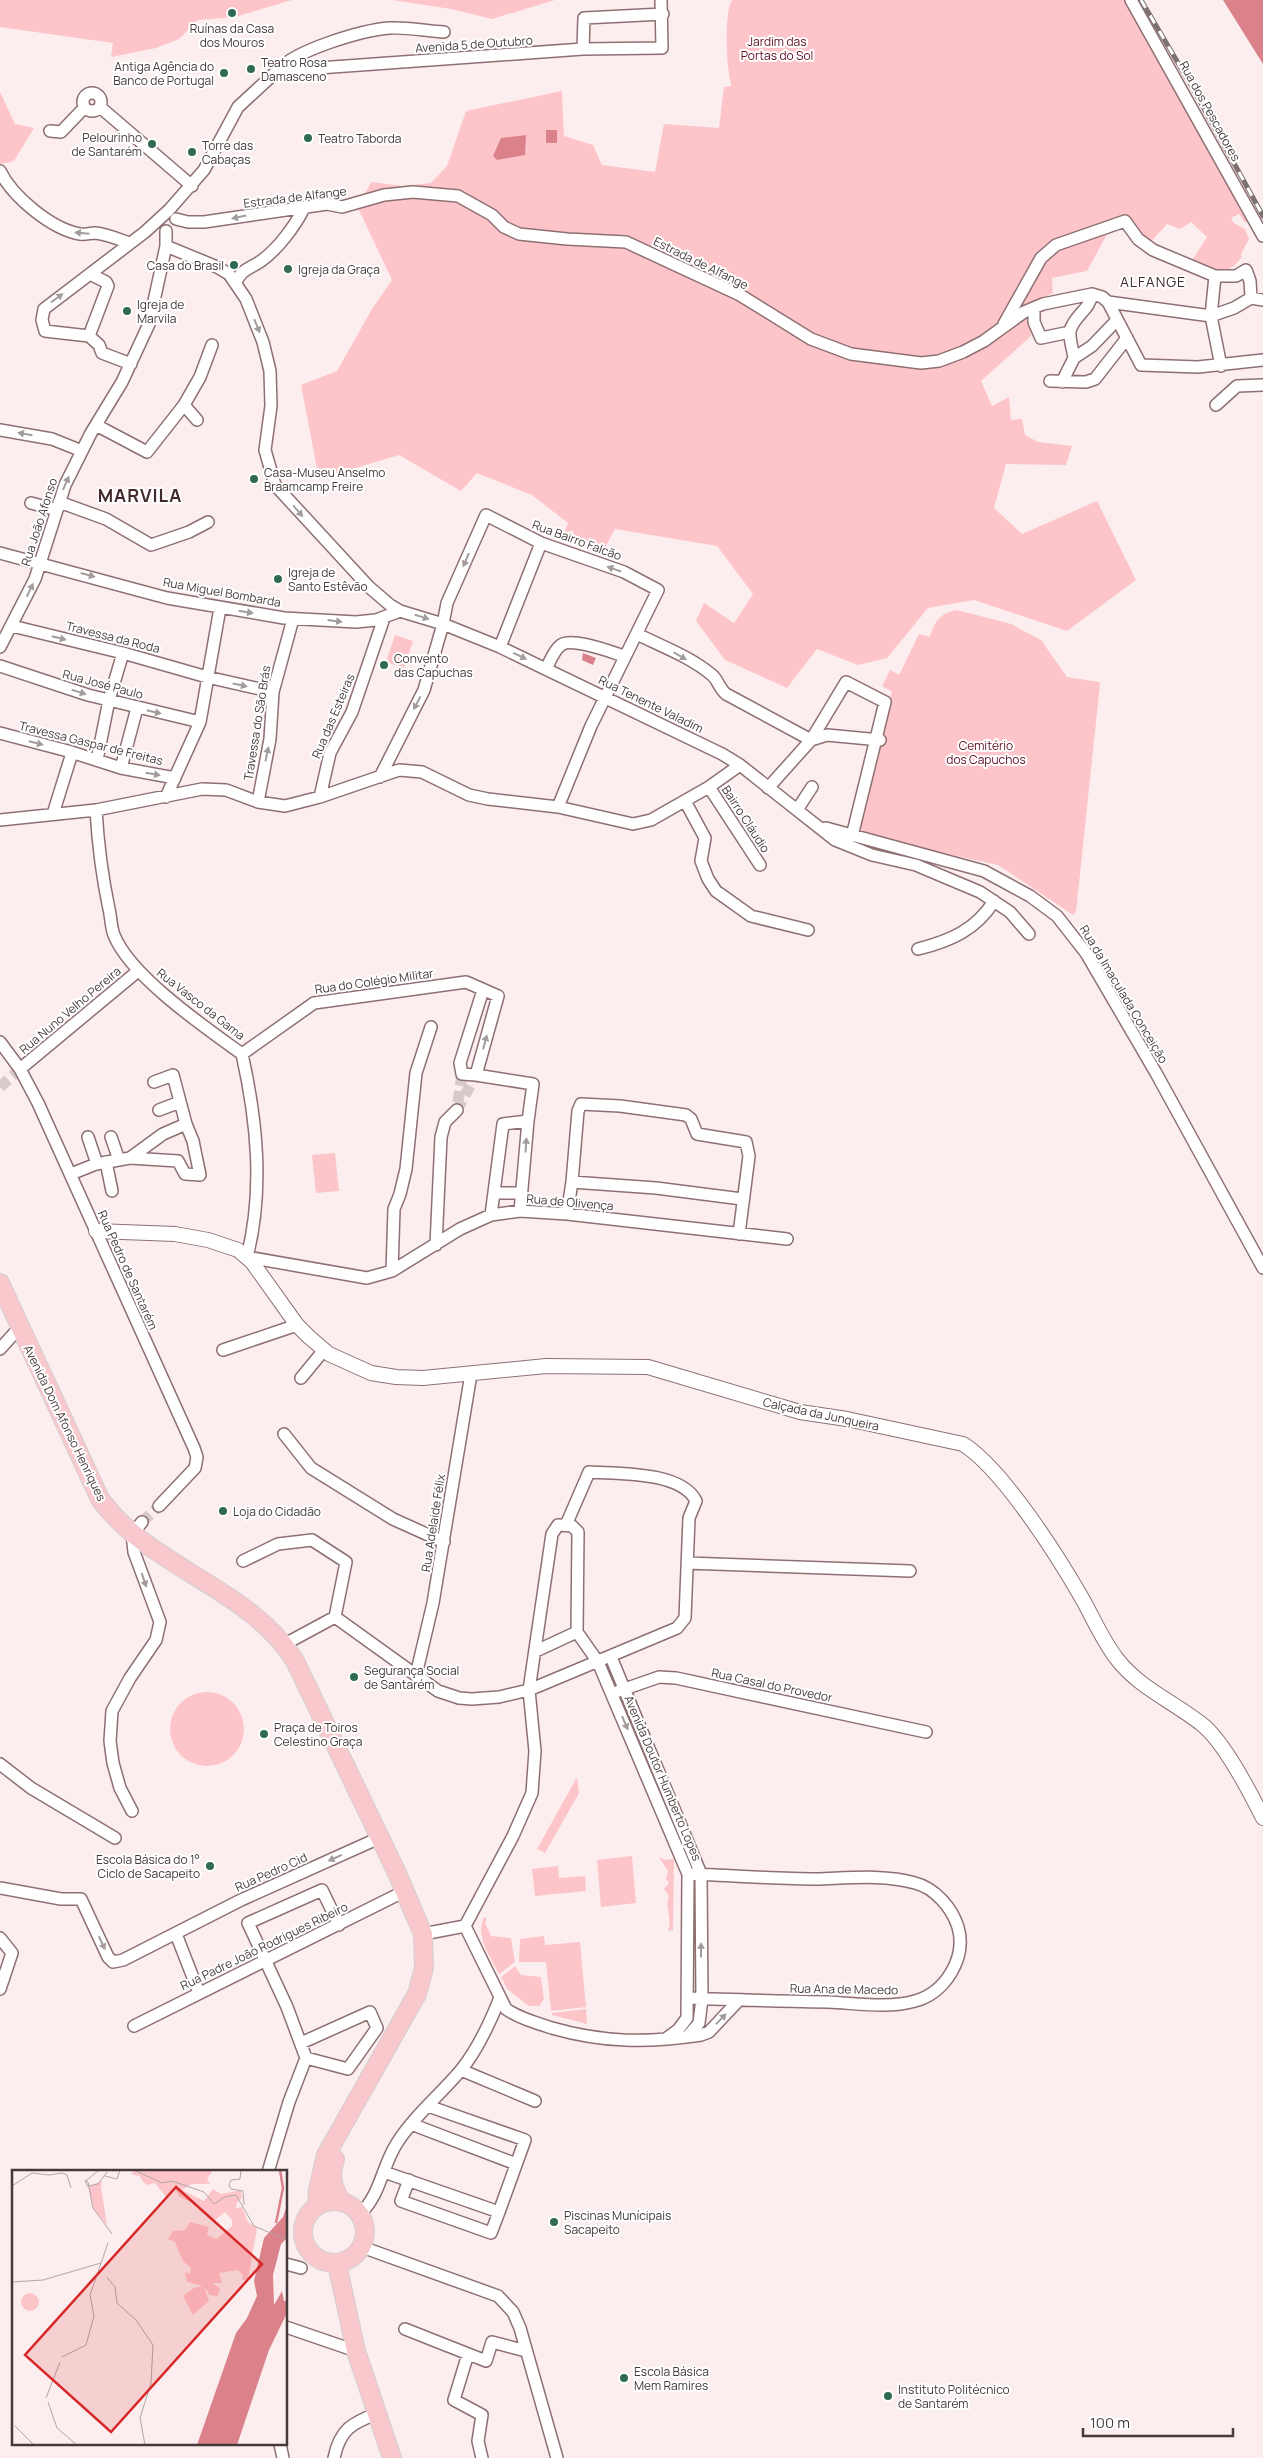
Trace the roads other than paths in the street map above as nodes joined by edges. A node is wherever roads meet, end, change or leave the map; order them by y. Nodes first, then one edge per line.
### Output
1 (661, 0) edge
2 (1131, 0) edge
3 (663, 14) junction
4 (444, 32) dead end
5 (583, 49) junction
6 (277, 71) junction
7 (100, 107) junction
8 (84, 108) junction
9 (50, 131) dead end
10 (0, 171) edge
11 (3, 185) edge
12 (192, 186) junction
13 (304, 208) junction
14 (173, 215) junction
15 (154, 224) junction
16 (166, 231) junction
17 (1263, 236) edge
18 (129, 243) junction
19 (166, 246) junction
20 (90, 274) junction
21 (1215, 276) junction
22 (235, 283) junction
23 (1092, 294) junction
24 (1251, 298) junction
25 (1263, 300) edge
26 (1108, 302) junction
27 (1034, 308) junction
28 (1212, 316) junction
29 (1117, 320) junction
30 (1002, 328) junction
31 (1070, 332) junction
32 (89, 336) junction
33 (1127, 338) junction
34 (212, 345) dead end
35 (1074, 358) junction
36 (1263, 360) edge
37 (131, 364) junction
38 (1221, 366) junction
39 (1263, 385) edge
40 (1216, 404) dead end
41 (184, 406) junction
42 (197, 420) dead end
43 (96, 425) junction
44 (0, 430) edge
45 (82, 451) junction
46 (31, 503) dead end
47 (58, 506) junction
48 (208, 522) dead end
49 (541, 543) junction
50 (0, 553) edge
51 (40, 563) junction
52 (220, 608) junction
53 (400, 611) junction
54 (293, 618) junction
55 (384, 618) junction
56 (443, 624) junction
57 (12, 626) junction
58 (637, 634) junction
59 (0, 647) edge
60 (500, 647) junction
61 (123, 653) junction
62 (624, 656) junction
63 (0, 666) edge
64 (546, 669) junction
65 (207, 677) junction
66 (273, 692) junction
67 (604, 696) junction
68 (109, 700) junction
69 (137, 708) junction
70 (200, 722) junction
71 (0, 733) edge
72 (811, 740) junction
73 (878, 740) junction
74 (72, 753) junction
75 (97, 760) junction
76 (740, 765) junction
77 (121, 768) junction
78 (175, 778) junction
79 (380, 778) junction
80 (709, 787) junction
81 (812, 787) dead end
82 (768, 788) junction
83 (166, 797) junction
84 (320, 797) junction
85 (685, 801) junction
86 (258, 802) junction
87 (558, 807) junction
88 (96, 810) junction
89 (797, 810) junction
90 (53, 814) junction
91 (0, 820) edge
92 (812, 821) junction
93 (852, 836) junction
94 (760, 865) dead end
95 (994, 900) junction
96 (808, 930) dead end
97 (1029, 934) dead end
98 (918, 949) dead end
99 (138, 971) junction
100 (483, 990) junction
101 (431, 1027) dead end
102 (0, 1042) edge
103 (242, 1054) junction
104 (20, 1069) junction
105 (476, 1075) junction
106 (154, 1082) dead end
107 (180, 1102) junction
108 (159, 1110) dead end
109 (457, 1110) tunnel mouth
110 (528, 1121) junction
111 (186, 1124) junction
112 (88, 1137) dead end
113 (111, 1137) dead end
114 (130, 1158) junction
115 (118, 1160) junction
116 (102, 1163) junction
117 (71, 1174) junction
118 (572, 1182) junction
119 (112, 1191) dead end
120 (494, 1193) junction
121 (521, 1193) junction
122 (742, 1199) junction
123 (520, 1211) junction
124 (567, 1214) junction
125 (491, 1215) junction
126 (96, 1230) junction
127 (738, 1234) junction
128 (788, 1240) dead end
129 (436, 1245) junction
130 (247, 1257) junction
131 (1263, 1268) edge
132 (392, 1271) junction
133 (0, 1283) edge
134 (297, 1325) junction
135 (19, 1328) junction
136 (0, 1349) edge
137 (223, 1350) dead end
138 (324, 1350) junction
139 (471, 1374) junction
140 (301, 1378) dead end
141 (284, 1434) dead end
142 (159, 1506) tunnel mouth
143 (566, 1524) junction
144 (137, 1528) junction
145 (444, 1542) junction
146 (243, 1561) dead end
147 (687, 1563) junction
148 (910, 1571) dead end
149 (335, 1617) junction
150 (577, 1632) junction
151 (285, 1644) junction
152 (536, 1651) junction
153 (611, 1657) junction
154 (598, 1662) junction
155 (416, 1675) junction
156 (624, 1689) junction
157 (529, 1690) junction
158 (612, 1693) junction
159 (926, 1732) dead end
160 (0, 1764) edge
161 (132, 1811) dead end
162 (1263, 1818) edge
163 (115, 1838) dead end
164 (379, 1838) junction
165 (688, 1874) junction
166 (701, 1874) junction
167 (0, 1888) edge
168 (406, 1891) junction
169 (338, 1925) junction
170 (465, 1926) junction
171 (176, 1934) junction
172 (423, 1934) junction
173 (0, 1938) edge
174 (265, 1961) junction
175 (0, 1989) edge
176 (199, 1993) junction
177 (688, 1998) junction
178 (702, 1998) junction
179 (499, 2000) junction
180 (739, 2000) junction
181 (134, 2026) dead end
182 (687, 2037) junction
183 (667, 2038) junction
184 (301, 2043) junction
185 (306, 2058) junction
186 (461, 2070) junction
187 (534, 2101) dead end
188 (428, 2106) junction
189 (410, 2124) junction
190 (343, 2127) junction
191 (516, 2164) junction
192 (269, 2170) edge
193 (384, 2172) junction
194 (409, 2180) junction
195 (341, 2201) junction
196 (317, 2206) junction
197 (499, 2212) junction
198 (360, 2214) junction
199 (362, 2247) junction
200 (337, 2264) junction
201 (288, 2265) edge
202 (301, 2268) dead end
203 (288, 2328) edge
204 (405, 2329) dead end
205 (356, 2351) junction
206 (526, 2351) junction
207 (468, 2354) junction
208 (378, 2413) junction
209 (334, 2458) edge
210 (392, 2458) edge
211 (482, 2458) edge
212 (557, 2458) edge

1 - 3 street
2 - 17 street, Rua dos Pescadores
3 - 5 street
3 - 5 street, Avenida 5 de Outubro
4 - 6 street
5 - 6 street, Avenida 5 de Outubro
6 - 12 street
7 - 8 street
7 - 8 street
7 - 12 street
8 - 9 street
10 - 11 street
18 -> 11 street
12 - 14 street
13 -> 14 street, Estrada de Alfange
13 - 22 street
13 - 30 street, Estrada de Alfange
14 - 15 street
14 - 16 street
15 - 16 street
15 - 18 street
16 - 19 street, Rua João Afonso
18 - 20 street
19 - 22 street, Rua Tenente Valadim
19 - 37 street, Rua João Afonso
20 - 32 street
32 -> 20 street
21 - 24 street
21 - 28 street
21 - 30 street
22 -> 53 street, Rua Tenente Valadim
23 - 26 street
23 - 27 street, Estrada de Alfange
23 - 31 street
24 - 25 street
24 - 28 street
26 - 28 street
26 - 29 street
27 - 30 street, Estrada de Alfange
27 - 31 street
28 - 38 street
29 - 33 street
29 - 35 street
31 - 35 street
32 - 37 street
33 - 35 street
33 - 38 street
34 - 41 street
36 - 38 street
37 - 43 street, Rua João Afonso
39 - 40 street
41 - 42 street
41 - 43 street
43 - 45 street, Rua João Afonso
45 -> 44 street
47 -> 45 street, Rua João Afonso
46 - 47 street
47 - 48 street
47 - 51 street, Rua João Afonso
49 -> 56 street, Rua Bairro Falcão
58 -> 49 street, Rua Bairro Falcão
49 - 60 street
50 - 51 street, Rua Miguel Bombarda
51 -> 52 street, Rua Miguel Bombarda
57 -> 51 street, Rua João Afonso
52 -> 54 street, Rua Miguel Bombarda
52 - 65 street
53 - 55 street, Rua Miguel Bombarda
53 -> 56 street, Rua Tenente Valadim
54 -> 55 street, Rua Miguel Bombarda
54 - 66 street, Travessa do São Brás
55 - 84 street, Rua das Esteiras
56 - 60 street, Rua Tenente Valadim
56 -> 79 street
57 - 59 street, Rua João Afonso
57 -> 61 street, Travessa da Roda
58 - 62 street
58 -> 72 street
60 -> 64 street, Rua Tenente Valadim
61 - 65 street, Travessa da Roda
61 - 68 street
62 - 64 street
62 - 67 street
63 -> 68 street, Rua José Paulo
64 - 67 street, Rua Tenente Valadim
65 -> 66 street, Travessa da Roda
65 - 70 street
86 -> 66 street, Travessa do São Brás
67 - 76 street, Rua Tenente Valadim
67 - 87 street
68 - 69 street, Rua José Paulo
68 - 75 street
69 -> 70 street, Rua José Paulo
69 - 77 street
70 - 78 street
71 -> 74 street, Travessa Gaspar de Freitas
72 - 73 street
72 - 73 street
72 - 82 street
73 - 93 street
74 - 75 street, Travessa Gaspar de Freitas
74 - 90 street
75 - 77 street, Travessa Gaspar de Freitas
76 - 80 street
76 - 82 street, Rua Tenente Valadim
77 -> 78 street, Travessa Gaspar de Freitas
78 - 83 street
79 - 84 street
79 - 87 street
80 - 85 street
80 - 94 street, Bairro Cláudio
81 - 89 street
82 - 89 street, Rua Tenente Valadim
83 - 86 street
83 - 88 street
84 - 86 street
85 - 87 street
85 - 96 street
88 - 90 street
88 - 99 street, Rua Vasco da Gama
89 - 92 street, Rua Tenente Valadim
90 - 91 street
92 - 93 street, Rua da Imaculada Conceição
92 - 95 street, Rua Tenente Valadim
93 - 131 street, Rua da Imaculada Conceição
95 - 97 street, Rua Tenente Valadim
95 - 98 street
99 - 103 street, Rua Vasco da Gama
99 - 104 street, Rua Nuno Velho Pereira
100 - 103 street, Rua do Colégio Militar
105 -> 100 street
100 - 105 street
101 - 132 street
102 - 104 street, Rua Pedro de Santarém
103 - 130 street, Rua Vasco da Gama
104 - 117 street, Rua Pedro de Santarém
105 - 110 street
106 - 107 street
107 - 108 street
107 - 111 street
109 - 129 street
110 - 120 street
121 -> 110 street
111 - 114 street
111 - 114 street
112 - 116 street
113 - 115 street
114 - 115 street
115 - 116 street
116 - 117 street
116 - 119 street
117 - 126 street, Rua Pedro de Santarém
118 - 122 street
118 - 122 street
118 - 124 street
120 - 121 street
120 - 125 street
121 - 123 street
122 - 127 street
123 - 124 street, Rua de Olivença
123 - 125 street, Rua de Olivença
124 - 127 street, Rua de Olivença
125 - 129 street, Rua de Olivença
126 - 130 street
126 - 142 street, Rua Pedro de Santarém
127 - 128 street, Rua de Olivença
129 - 132 street, Rua de Olivença
130 - 132 street, Rua de Olivença
130 - 134 street, Calçada da Junqueira
133 - 135 main road, Avenida Dom Afonso Henriques
134 - 137 street
134 - 138 street, Calçada da Junqueira
135 - 136 street
135 - 144 main road, Avenida Dom Afonso Henriques
138 - 139 street, Calçada da Junqueira
138 - 140 street
139 - 145 street, Rua Adelaide Félix
139 - 162 street, Calçada da Junqueira
141 - 145 street
143 - 147 street
143 - 150 street
143 - 152 street
144 - 151 main road, Avenida Dom Afonso Henriques
144 -> 161 street
145 - 155 street, Rua Adelaide Félix
146 - 149 street
147 - 148 street
147 - 153 street
149 - 151 street
149 - 155 street
150 - 152 street
150 - 154 street, Avenida Doutor Humberto Lopes
151 - 164 main road, Avenida Dom Afonso Henriques
152 - 157 street
153 - 154 street
153 - 156 street
154 - 157 street
154 - 158 street, Avenida Doutor Humberto Lopes
155 - 157 street
156 - 158 street, Rua Casal do Provedor
156 - 159 street, Rua Casal do Provedor
156 - 166 street
157 - 170 street
158 -> 165 street, Avenida Doutor Humberto Lopes
160 - 163 street
164 - 168 main road, Avenida Dom Afonso Henriques
164 -> 171 street, Rua Pedro Cid
165 - 166 street, Rua Ana de Macedo
165 - 177 street, Avenida Doutor Humberto Lopes
178 -> 166 street
166 - 180 street, Rua Ana de Macedo
167 -> 171 street, Rua Pedro Cid
168 - 169 street, Rua Padre João Rodrigues Ribeiro
168 - 172 main road, Avenida Dom Afonso Henriques
169 - 174 street, Rua Padre João Rodrigues Ribeiro
169 - 174 street
170 - 172 street
170 - 179 street
171 - 176 street
172 - 190 main road, Avenida Dom Afonso Henriques
173 - 175 street
174 - 176 street, Rua Padre João Rodrigues Ribeiro
174 - 184 street
176 - 181 street, Rua Padre João Rodrigues Ribeiro
177 - 178 street, Rua Ana de Macedo
177 - 183 street, Avenida Doutor Humberto Lopes
178 - 180 street, Rua Ana de Macedo
178 - 182 street
179 - 183 street
179 - 186 street
182 -> 180 street
182 - 183 street
184 - 185 street
184 - 185 street
185 - 192 street
186 - 187 street
186 - 188 street
188 - 189 street
188 - 191 street
189 - 191 street
189 - 193 street
190 - 195 main road
190 - 196 main road
191 - 197 street
193 - 194 street
193 - 198 street
194 - 197 street
194 - 197 street
195 - 196 main road
195 - 198 main road
196 - 200 main road
198 - 199 main road
199 - 200 main road
199 - 206 street
200 - 205 main road
201 - 202 street
203 - 205 street
204 - 207 street
205 - 208 main road
206 - 207 street
206 - 212 street
207 - 211 street
208 - 209 street
208 - 210 main road

